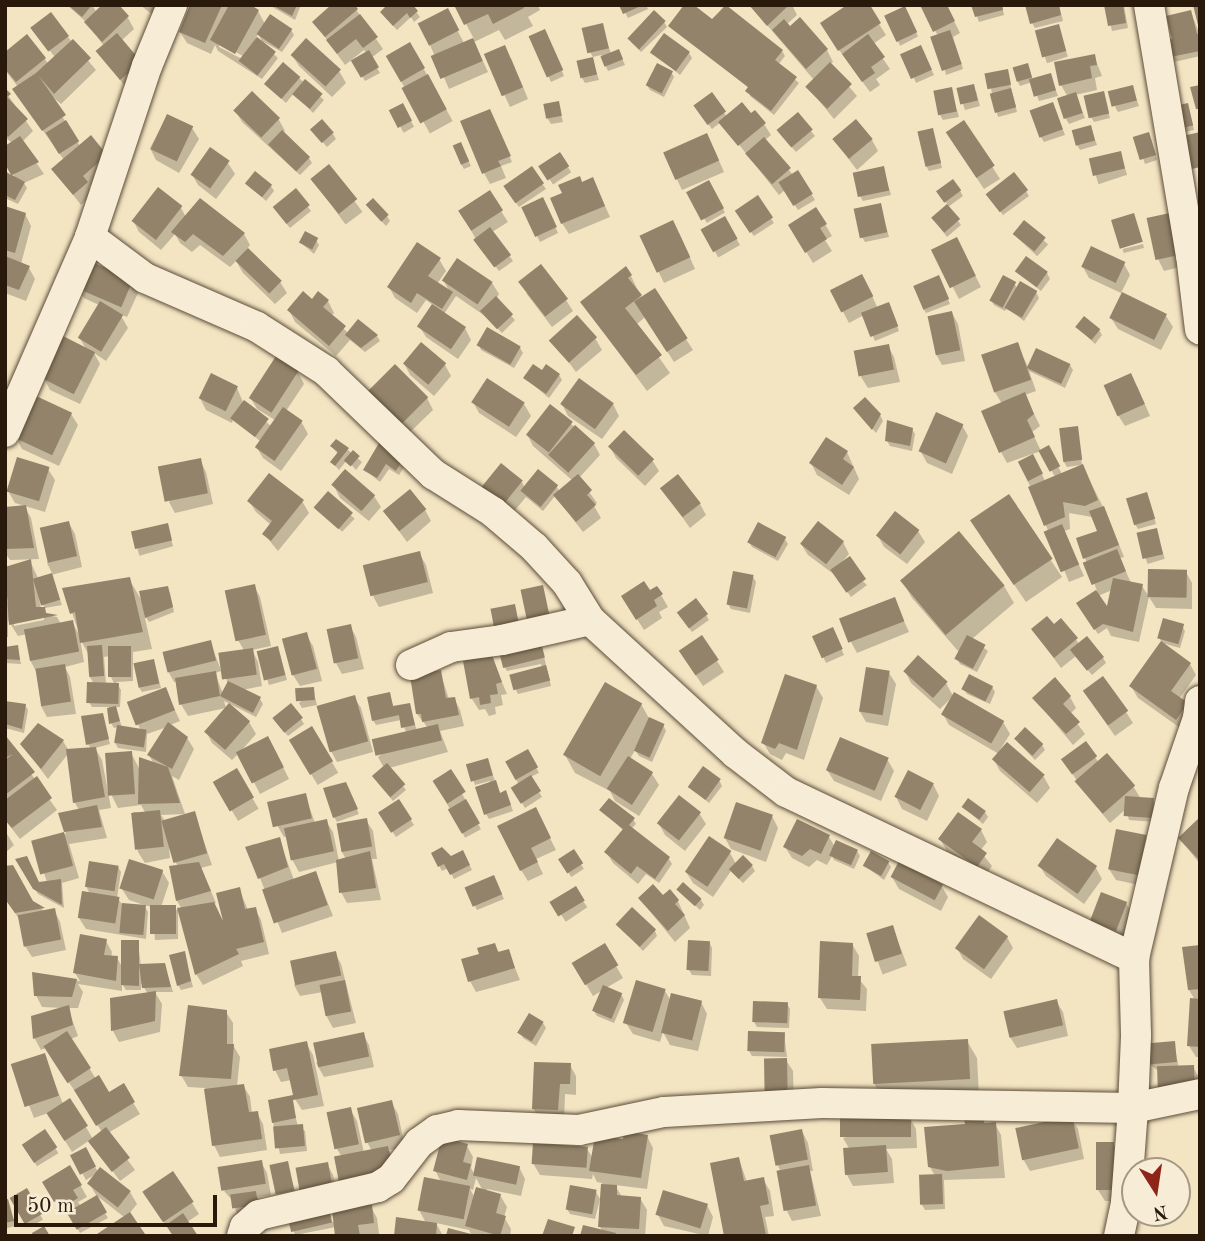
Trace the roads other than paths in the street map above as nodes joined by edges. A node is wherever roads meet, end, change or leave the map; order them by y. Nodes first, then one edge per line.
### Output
1 (172, 5) edge
2 (1149, 5) edge
3 (90, 237) junction
4 (1199, 316) edge
5 (5, 432) edge
6 (590, 620) junction
7 (411, 665) dead end
8 (1200, 701) edge
9 (1134, 958) junction
10 (1200, 1094) edge
11 (1133, 1108) junction
12 (242, 1236) edge
13 (1119, 1236) edge

1 - 3 street
2 - 4 street
3 - 5 street
3 - 6 street
6 - 7 street
6 - 9 street
8 - 9 street
9 - 11 street
10 - 11 street
11 - 12 street
11 - 13 street

